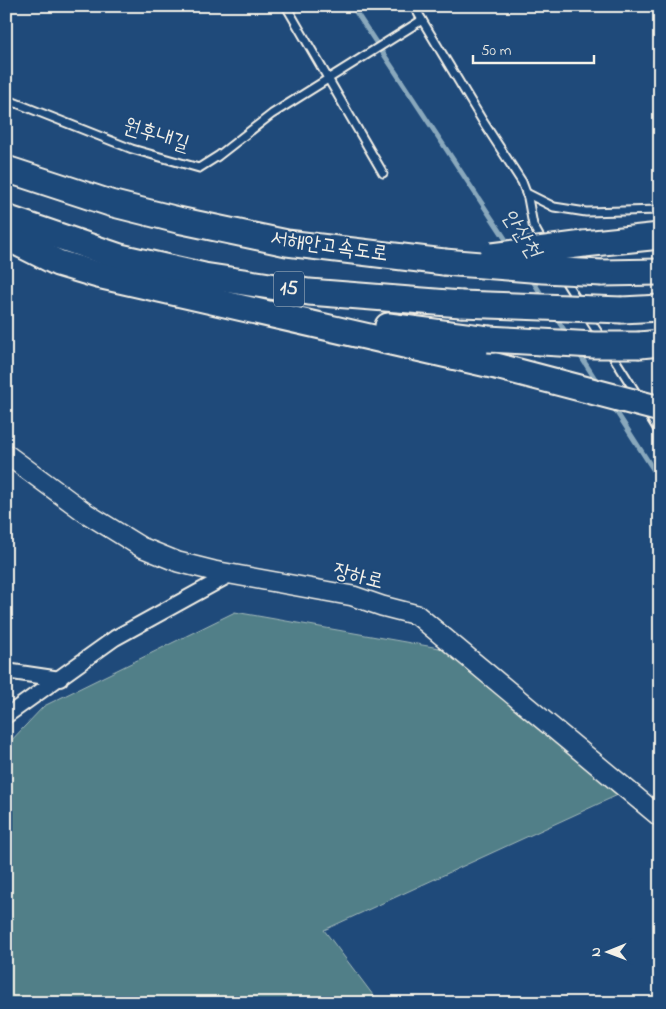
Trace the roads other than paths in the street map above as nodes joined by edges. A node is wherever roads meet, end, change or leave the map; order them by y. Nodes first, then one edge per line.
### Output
1 (286, 6) edge
2 (414, 6) edge
3 (420, 22) junction
4 (332, 77) junction
5 (6, 99) edge
6 (6, 169) edge
7 (383, 173) dead end
8 (526, 193) junction
9 (660, 210) edge
10 (6, 218) edge
11 (660, 236) edge
12 (6, 237) edge
13 (550, 256) dead end
14 (120, 257) junction
15 (444, 262) junction
16 (554, 264) dead end
17 (660, 272) edge
18 (660, 308) edge
19 (650, 344) edge
20 (660, 400) edge
21 (653, 410) edge
22 (660, 433) edge
23 (7, 456) edge
24 (231, 574) junction
25 (6, 671) edge
26 (60, 679) junction
27 (6, 716) edge
28 (660, 817) edge

1 - 4 lane
2 - 3 lane
3 - 4 lane
3 - 8 lane
4 - 5 lane, 원후내길
4 - 7 lane
6 - 15 highway, 서해안고속도로 / 15
8 - 9 lane
8 - 13 lane
10 - 14 highway, 서해안고속도로 / 15
11 - 15 highway, bridge
12 - 21 highway, bridge
14 - 18 highway, 서해안고속도로 / 15, bridge
14 - 19 highway, bridge
15 - 17 highway, 서해안고속도로 / 15, bridge
16 - 21 lane
20 - 21 street
21 - 22 lane
23 - 24 street, 장하로
24 - 26 street
24 - 28 street, 장하로
25 - 26 street
26 - 27 street

